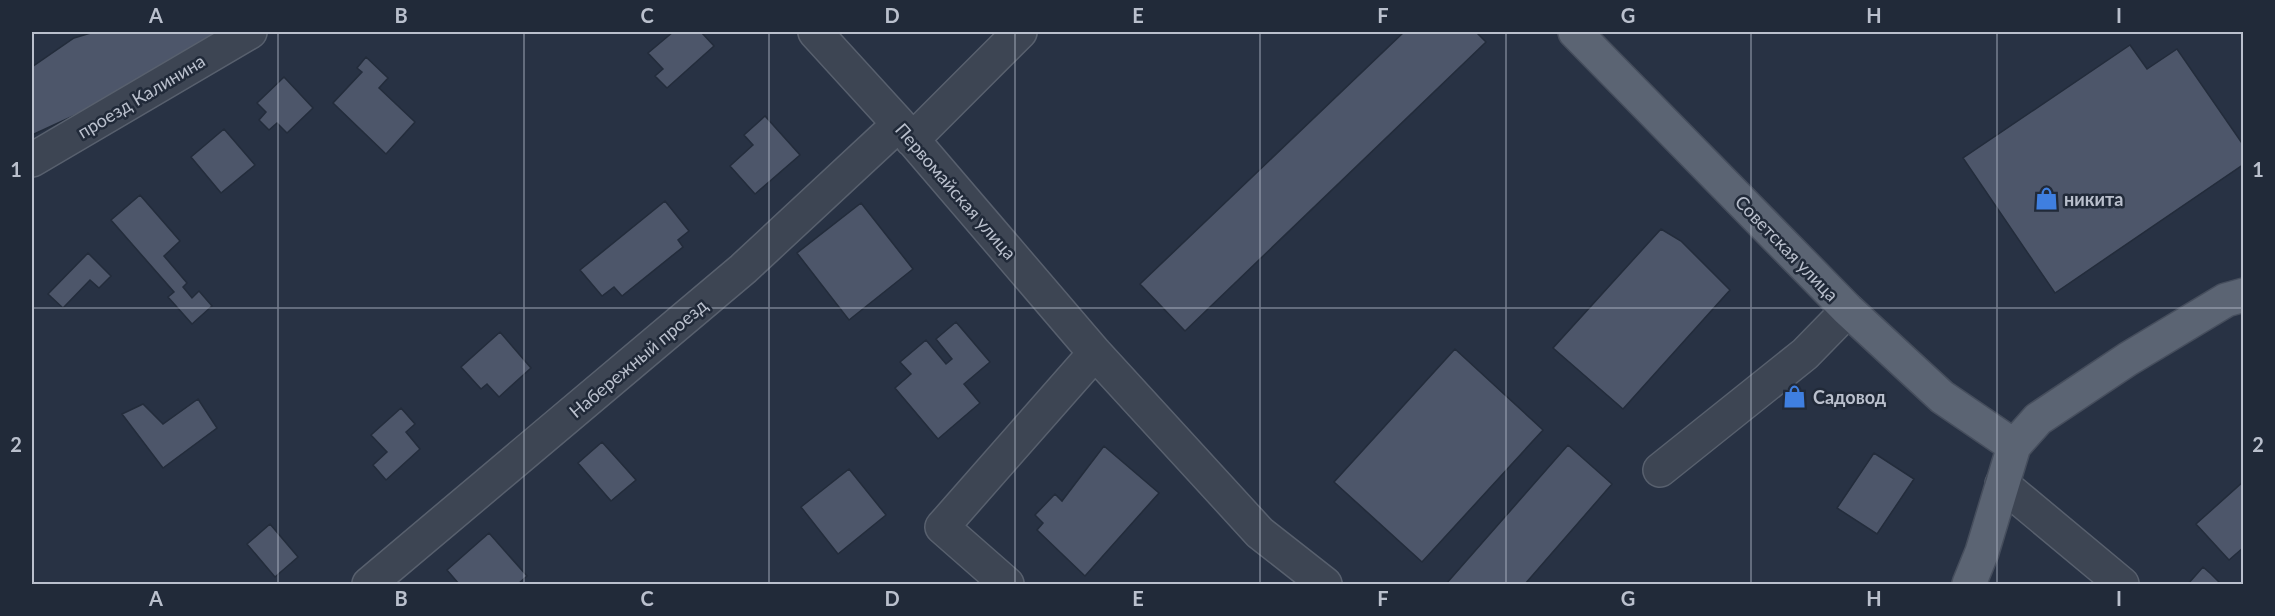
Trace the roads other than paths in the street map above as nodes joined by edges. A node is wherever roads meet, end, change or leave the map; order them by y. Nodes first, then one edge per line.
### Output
1 (250, 32) edge
2 (815, 32) edge
3 (1020, 32) edge
4 (1575, 32) edge
5 (906, 132) junction
6 (32, 160) edge
7 (2244, 295) edge
8 (1848, 310) junction
9 (1095, 353) junction
10 (2013, 446) junction
11 (1660, 470) dead end
12 (2002, 484) junction
13 (369, 585) edge
14 (1007, 585) edge
15 (1325, 585) edge
16 (1969, 585) edge
17 (2122, 585) edge

1 - 6 street, проезд Калинина
2 - 5 street, Первомайская улица
3 - 5 street, Набережный проезд
4 - 8 main road, Советская улица
5 - 9 street, Первомайская улица
5 - 13 street, Набережный проезд
7 - 10 main road
8 - 10 main road, Советская улица
8 - 11 street
9 - 14 street
9 - 15 street, Первомайская улица
10 - 12 main road
12 - 16 main road
12 - 17 street

